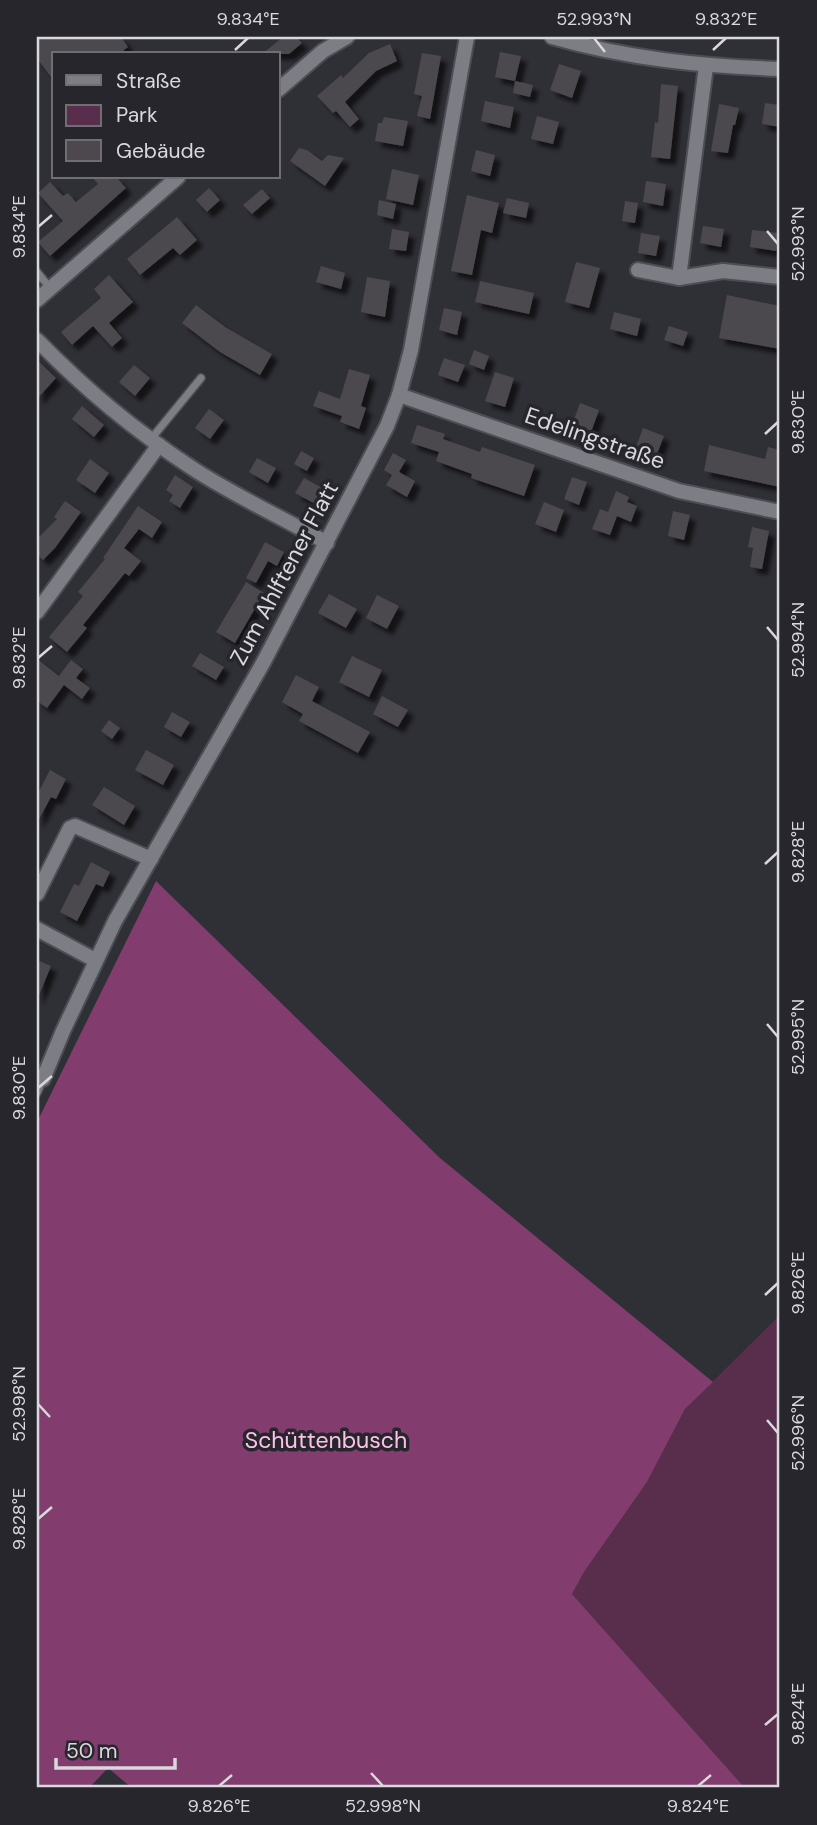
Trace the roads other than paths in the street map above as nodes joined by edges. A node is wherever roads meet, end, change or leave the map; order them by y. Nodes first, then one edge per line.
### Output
1 (347, 37) edge
2 (467, 37) edge
3 (552, 37) edge
4 (706, 66) junction
5 (780, 69) edge
6 (280, 88) edge
7 (177, 178) edge
8 (638, 270) dead end
9 (37, 272) edge
10 (780, 276) edge
11 (679, 278) junction
12 (50, 288) junction
13 (37, 300) edge
14 (37, 340) edge
15 (201, 378) dead end
16 (399, 395) junction
17 (155, 442) junction
18 (780, 512) edge
19 (327, 543) junction
20 (37, 612) edge
21 (151, 859) junction
22 (37, 894) edge
23 (37, 929) edge
24 (95, 960) junction
25 (39, 1083) edge

1 - 6 street
2 - 16 street, Zum Ahlftener Flatt
3 - 4 street
4 - 5 street
4 - 11 street
7 - 12 street
8 - 11 street
9 - 12 lane
10 - 11 street
12 - 13 street
14 - 17 street
15 - 17 lane
16 - 18 street, Edelingstraße
16 - 19 street, Zum Ahlftener Flatt
17 - 19 street
17 - 20 street
19 - 21 street, Zum Ahlftener Flatt
21 - 22 street
21 - 24 street, Zum Ahlftener Flatt
23 - 24 street
24 - 25 street, Zum Ahlftener Flatt

